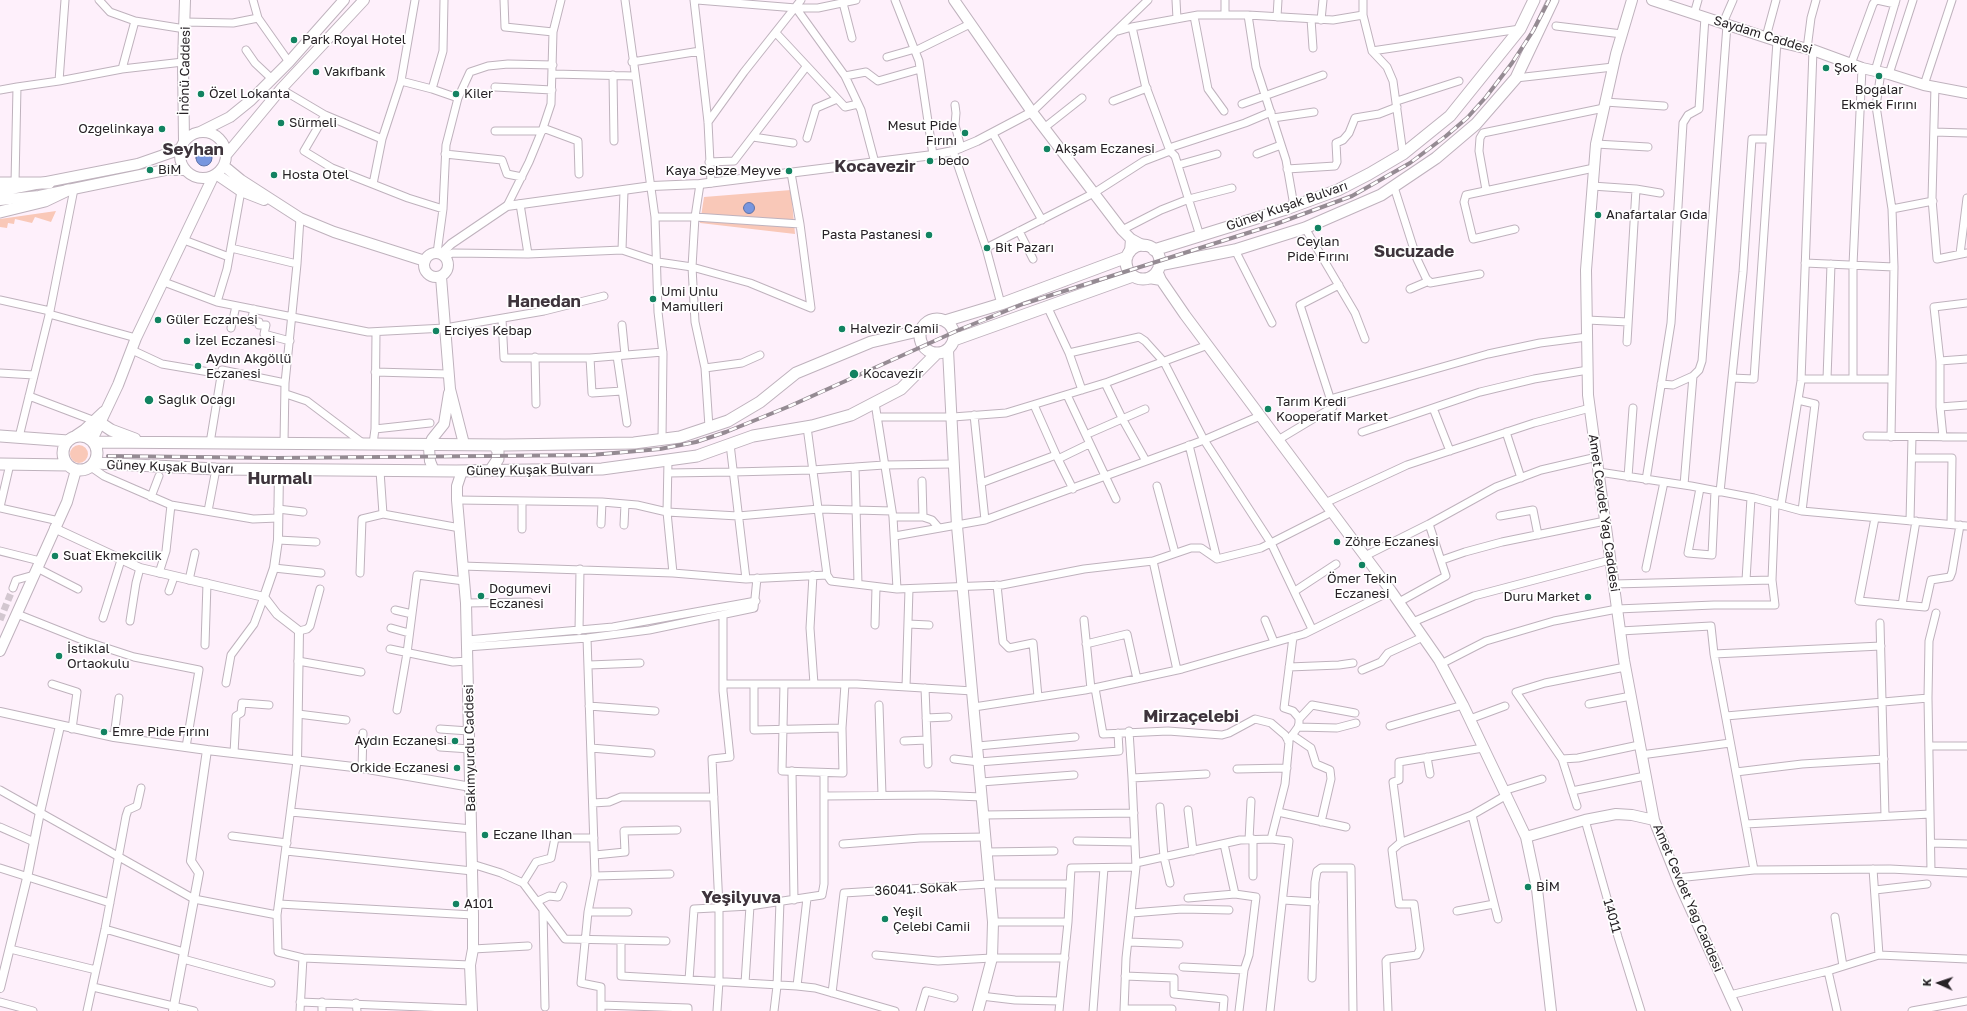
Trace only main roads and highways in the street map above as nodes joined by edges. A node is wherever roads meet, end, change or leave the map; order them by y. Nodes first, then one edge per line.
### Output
1 (185, 0) edge
2 (344, 0) edge
3 (364, 0) edge
4 (954, 0) edge
5 (1534, 0) edge
6 (1553, 0) edge
7 (1632, 0) edge
8 (1652, 0) edge
9 (1967, 93) edge
10 (200, 132) junction
11 (183, 145) junction
12 (227, 154) junction
13 (224, 166) junction
14 (185, 170) junction
15 (215, 176) junction
16 (0, 183) edge
17 (49, 183) joint
18 (71, 190) junction
19 (7, 193) edge
20 (278, 204) junction
21 (0, 212) edge
22 (1131, 239) junction
23 (1149, 248) junction
24 (1128, 254) junction
25 (425, 261) junction
26 (1157, 274) junction
27 (1133, 276) junction
28 (441, 277) junction
29 (945, 321) junction
30 (922, 330) junction
31 (946, 348) junction
32 (450, 389) junction
33 (104, 412) joint
34 (97, 422) junction
35 (0, 436) edge
36 (72, 439) junction
37 (93, 441) junction
38 (145, 442) junction
39 (430, 444) junction
40 (464, 444) junction
41 (494, 445) junction
42 (5, 464) edge
43 (93, 465) junction
44 (72, 468) junction
45 (434, 471) junction
46 (457, 471) junction
47 (490, 471) junction
48 (0, 650) edge
49 (1654, 820) junction
50 (1526, 838) junction
51 (472, 1010) edge
52 (978, 1011) edge
53 (1551, 1011) edge
54 (1738, 1011) edge

1 - 11 main road, İnönü Caddesi
2 - 10 main road
3 - 12 main road
4 - 22 main road
5 - 23 main road, Güney Kuşak Bulvarı
6 - 26 main road, Güney Kuşak Bulvarı
7 - 49 main road, Amet Cevdet Yağ Caddesi
8 - 9 main road, Saydam Caddesi
10 - 11 main road
10 - 12 main road
11 - 14 main road
11 - 17 main road
12 - 13 main road
13 - 15 main road
13 - 20 main road
14 - 15 main road
14 - 18 main road
15 - 20 main road
15 - 33 main road
16 - 19 main road
17 - 19 main road
18 - 19 main road
18 - 21 main road
20 - 25 main road
22 - 23 main road
22 - 24 main road
23 - 24 main road
23 - 26 main road
24 - 27 main road
24 - 29 main road
25 - 28 main road
25 - 28 main road
26 - 27 main road
26 - 50 main road
27 - 31 main road, Güney Kuşak Bulvarı
28 - 32 main road
29 - 30 main road
29 - 31 main road
30 - 31 main road
30 - 41 main road, Güney Kuşak Bulvarı
31 - 47 main road, Güney Kuşak Bulvarı
31 - 52 main road
32 - 39 main road
32 - 40 main road
33 - 34 main road
34 - 36 main road
34 - 37 main road
34 - 38 main road
35 - 36 main road
36 - 37 main road
36 - 44 main road
37 - 38 main road, Güney Kuşak Bulvarı
37 - 43 main road
38 - 39 main road, Güney Kuşak Bulvarı
39 - 40 main road, Güney Kuşak Bulvarı
39 - 45 main road
40 - 41 main road, Güney Kuşak Bulvarı
41 - 47 main road
42 - 44 main road
43 - 44 main road
43 - 45 main road, Güney Kuşak Bulvarı
44 - 48 main road
45 - 46 main road, Güney Kuşak Bulvarı
46 - 47 main road, Güney Kuşak Bulvarı
46 - 51 main road, Bakımyurdu Caddesi
49 - 50 main road
49 - 54 main road, Amet Cevdet Yağ Caddesi
50 - 53 main road

